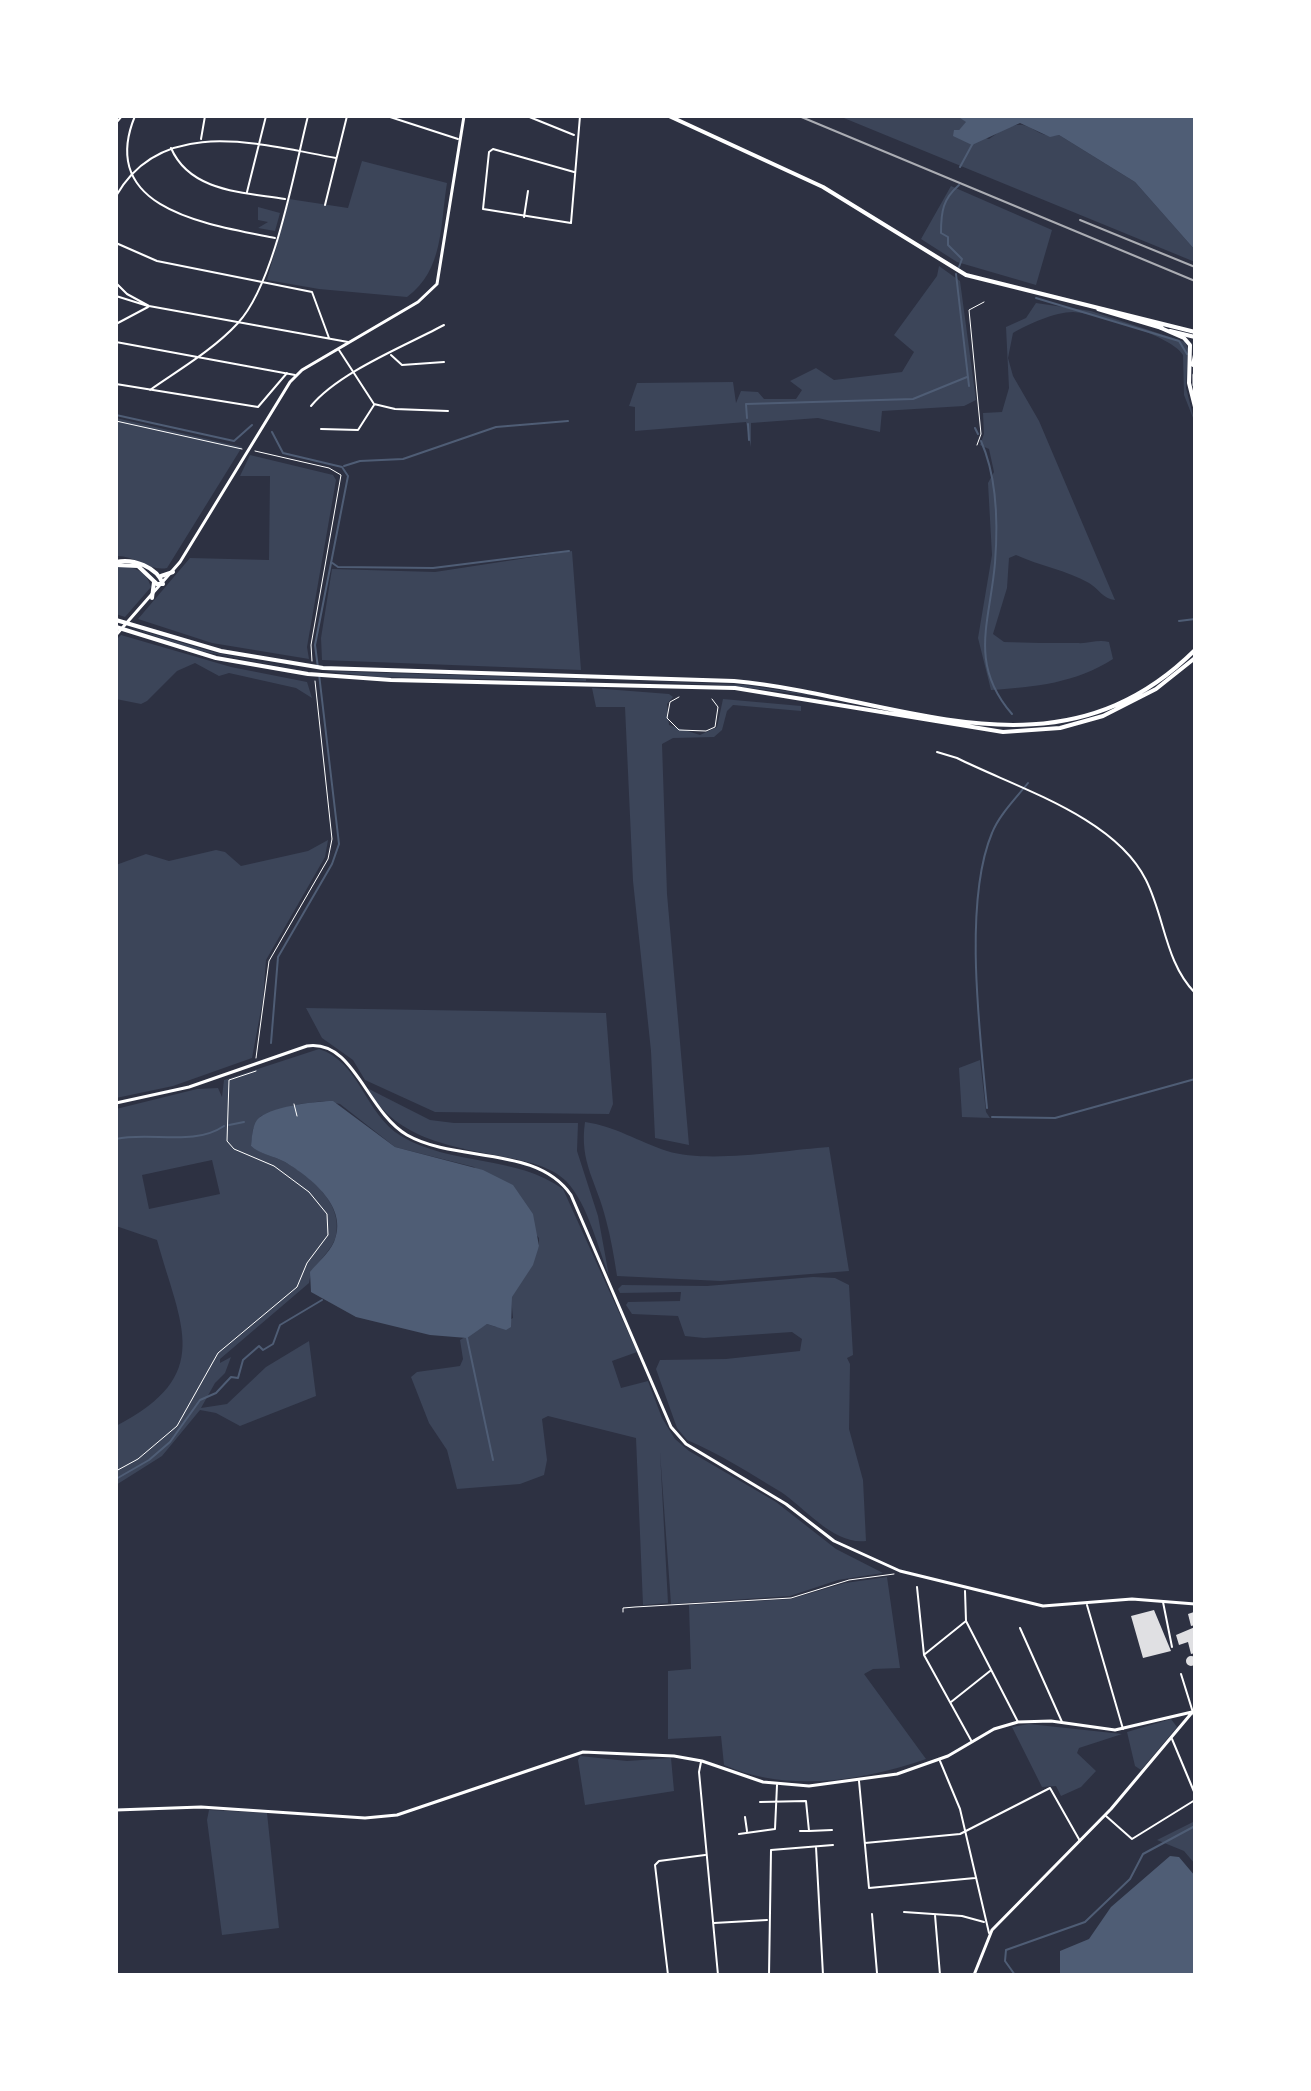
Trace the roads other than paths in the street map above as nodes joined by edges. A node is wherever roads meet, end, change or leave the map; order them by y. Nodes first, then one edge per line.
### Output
1 (122, 116) edge
2 (135, 116) edge
3 (205, 116) edge
4 (266, 116) edge
5 (308, 116) edge
6 (347, 116) edge
7 (387, 116) edge
8 (464, 116) edge
9 (527, 116) edge
10 (580, 116) edge
11 (669, 116) edge
12 (116, 123) edge
13 (577, 136) junction
14 (458, 139) junction
15 (201, 141) junction
16 (258, 144) junction
17 (171, 148) junction
18 (299, 152) junction
19 (336, 158) junction
20 (574, 172) junction
21 (131, 173) junction
22 (528, 191) dead end
23 (246, 193) junction
24 (116, 196) edge
25 (286, 200) junction
26 (325, 205) dead end
27 (524, 217) junction
28 (276, 238) junction
29 (116, 243) edge
30 (263, 282) junction
31 (116, 283) edge
32 (116, 296) edge
33 (984, 302) dead end
34 (1084, 304) junction
35 (149, 306) junction
36 (239, 322) junction
37 (116, 324) edge
38 (444, 325) dead end
39 (1161, 328) junction
40 (1195, 335) edge
41 (329, 338) junction
42 (116, 342) edge
43 (349, 342) junction
44 (338, 349) junction
45 (390, 354) junction
46 (1195, 355) edge
47 (199, 356) junction
48 (444, 362) dead end
49 (287, 373) junction
50 (296, 375) junction
51 (353, 375) junction
52 (1195, 376) edge
53 (116, 384) edge
54 (1192, 384) edge
55 (150, 390) junction
56 (374, 404) junction
57 (311, 406) dead end
58 (1195, 407) edge
59 (448, 411) dead end
60 (321, 429) dead end
61 (977, 445) dead end
62 (116, 564) edge
63 (173, 572) junction
64 (155, 577) junction
65 (163, 584) junction
66 (152, 598) junction
67 (116, 618) edge
68 (116, 627) edge
69 (116, 635) edge
70 (1195, 650) edge
71 (1195, 658) edge
72 (312, 669) junction
73 (1145, 693) junction
74 (679, 697) dead end
75 (1135, 698) junction
76 (712, 699) dead end
77 (937, 752) dead end
78 (1195, 993) edge
79 (116, 1103) edge
80 (917, 1587) dead end
81 (965, 1591) dead end
82 (1163, 1601) junction
83 (1087, 1603) junction
84 (1195, 1604) edge
85 (966, 1621) junction
86 (1020, 1628) dead end
87 (1172, 1647) dead end
88 (924, 1655) junction
89 (991, 1670) junction
90 (1181, 1674) dead end
91 (950, 1703) junction
92 (1194, 1711) edge
93 (1195, 1719) edge
94 (1018, 1722) junction
95 (1063, 1723) junction
96 (1123, 1729) junction
97 (1171, 1738) junction
98 (973, 1743) junction
99 (939, 1759) junction
100 (702, 1761) junction
101 (859, 1781) junction
102 (777, 1785) junction
103 (1195, 1794) edge
104 (1195, 1800) edge
105 (760, 1802) dead end
106 (776, 1802) junction
107 (116, 1810) edge
108 (1105, 1816) junction
109 (745, 1817) dead end
110 (832, 1830) dead end
111 (800, 1831) dead end
112 (809, 1831) junction
113 (747, 1833) junction
114 (965, 1833) junction
115 (739, 1834) dead end
116 (1080, 1841) junction
117 (865, 1843) junction
118 (833, 1845) dead end
119 (816, 1846) junction
120 (706, 1855) junction
121 (975, 1878) junction
122 (904, 1912) dead end
123 (872, 1914) dead end
124 (934, 1914) junction
125 (769, 1920) junction
126 (985, 1922) junction
127 (713, 1923) junction
128 (989, 1933) junction
129 (668, 1975) edge
130 (718, 1975) edge
131 (769, 1975) edge
132 (782, 1975) edge
133 (823, 1975) edge
134 (877, 1975) edge
135 (896, 1975) edge
136 (940, 1975) edge
137 (974, 1975) edge

1 - 12 street
2 - 21 street
3 - 15 street
4 - 16 street
5 - 18 street
6 - 19 street
7 - 14 street
8 - 14 street
9 - 13 street
10 - 13 street
11 - 34 main road
13 - 20 street
14 - 43 street
15 - 16 street
15 - 17 street
16 - 18 street
16 - 23 street
17 - 21 street
17 - 23 street
18 - 19 street
18 - 25 street
19 - 26 street
20 - 27 street
20 - 27 street
21 - 24 street
21 - 28 street
22 - 27 street
23 - 25 street
25 - 28 street
28 - 30 street
29 - 30 street
30 - 36 street
30 - 41 street
31 - 35 street
32 - 35 street
33 - 61 lane
34 - 39 main road
34 - 40 main road
35 - 36 street
35 - 37 street
36 - 41 street
36 - 47 street
38 - 45 street
39 - 40 main road
39 - 54 main road
41 - 43 street
42 - 47 street
43 - 44 street
44 - 50 street
44 - 51 street
45 - 48 street
45 - 51 street
46 - 54 main road
47 - 49 street
47 - 55 street
49 - 50 street
49 - 55 street
50 - 63 street
51 - 56 street
51 - 57 street
52 - 54 highway
53 - 55 street
54 - 58 main road
56 - 59 street
56 - 60 street
62 - 64 main road
63 - 64 main road
63 - 65 street
64 - 65 main road
64 - 66 main road
65 - 66 street
66 - 69 street
67 - 72 main road
68 - 72 main road
70 - 73 main road
71 - 73 main road
72 - 75 main road
72 - 75 main road
73 - 75 main road
74 - 76 lane
77 - 78 street
79 - 83 street
80 - 88 street
81 - 85 street
82 - 83 street
82 - 84 street
82 - 87 street
83 - 96 street
85 - 88 street
85 - 89 street
86 - 95 street
88 - 91 street
89 - 91 street
89 - 94 street
90 - 92 street
91 - 98 street
92 - 93 street
92 - 96 street
92 - 97 street
94 - 95 street
94 - 98 street
95 - 96 street
97 - 103 street
97 - 108 street
98 - 99 street
99 - 101 street
99 - 114 street
100 - 102 street
100 - 107 street
100 - 120 street
101 - 102 street
101 - 117 street
102 - 106 street
104 - 108 street
105 - 106 street
106 - 112 street
106 - 113 street
108 - 116 street
109 - 113 street
110 - 112 street
111 - 112 street
113 - 115 street
114 - 116 street
114 - 117 street
114 - 121 street
116 - 128 street
117 - 121 street
118 - 119 street
119 - 125 street
119 - 133 street
120 - 127 street
120 - 129 street
121 - 126 street
122 - 124 street
123 - 134 street
124 - 126 street
124 - 136 street
125 - 127 street
125 - 131 street
126 - 128 street
127 - 130 street
128 - 137 street
132 - 133 street
133 - 134 street
134 - 135 street

